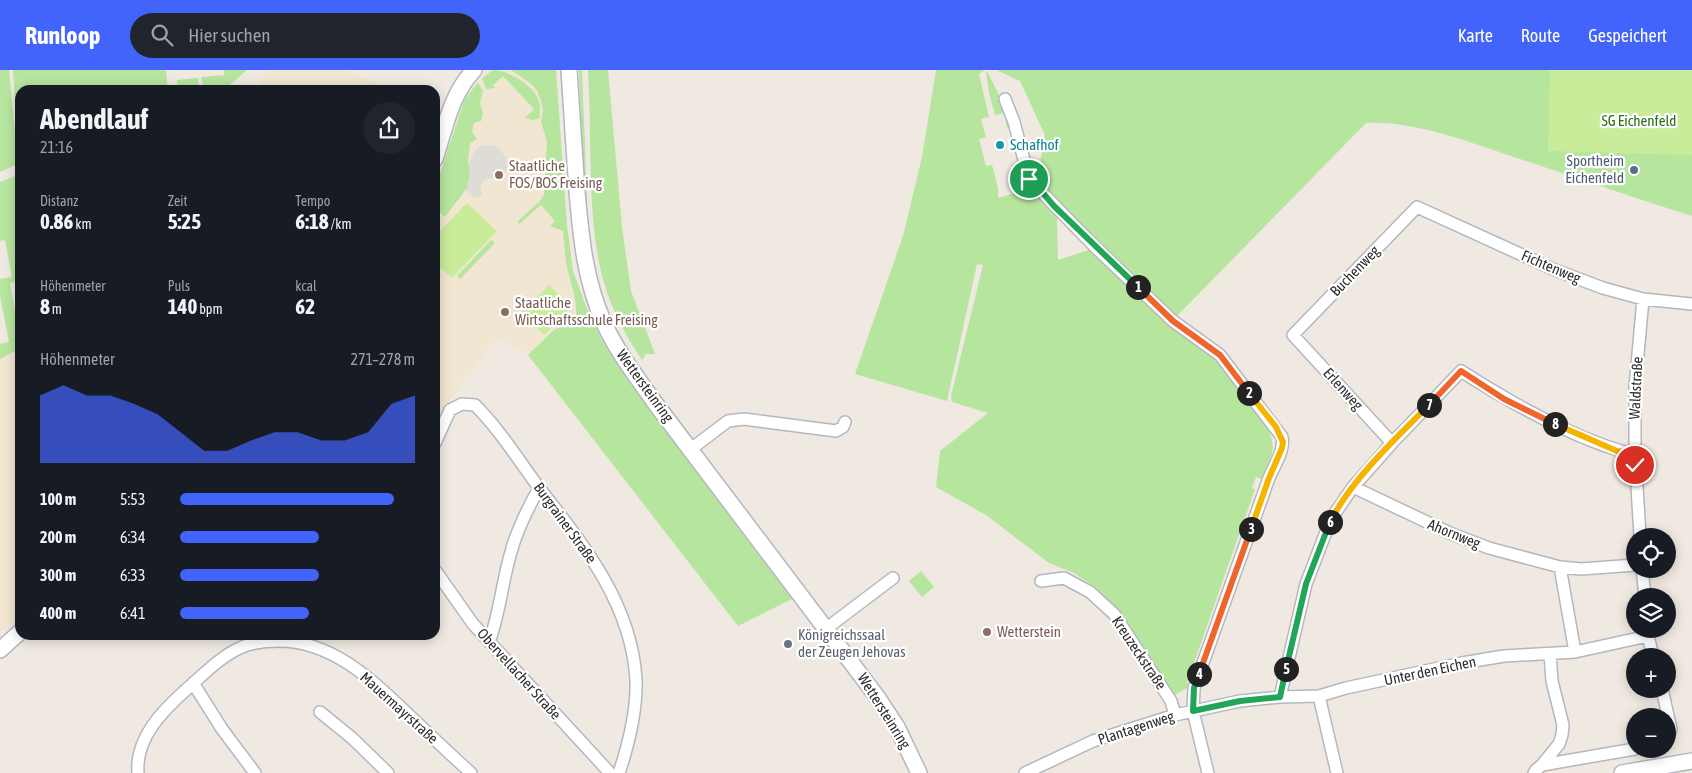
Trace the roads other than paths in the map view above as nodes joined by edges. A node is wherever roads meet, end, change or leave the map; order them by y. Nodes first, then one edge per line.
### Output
1 (474, 70) edge
2 (569, 70) edge
3 (1005, 99) dead end
4 (440, 143) edge
5 (1416, 207) joint
6 (1643, 299) junction
7 (1692, 304) edge
8 (1294, 335) joint
9 (845, 422) dead end
10 (440, 432) edge
11 (1392, 443) junction
12 (691, 449) junction
13 (1634, 454) junction
14 (1353, 487) junction
15 (539, 488) junction
16 (1639, 528) edge
17 (1626, 565) edge
18 (1560, 567) junction
19 (440, 577) edge
20 (893, 578) dead end
21 (1041, 581) dead end
22 (827, 628) junction
23 (15, 636) edge
24 (1629, 638) edge
25 (273, 640) edge
26 (299, 640) edge
27 (489, 642) junction
28 (0, 650) edge
29 (1575, 652) junction
30 (1550, 654) junction
31 (193, 684) junction
32 (1319, 696) junction
33 (1280, 697) junction
34 (1193, 711) junction
35 (320, 712) dead end
36 (1175, 715) junction
37 (1626, 751) edge
38 (1692, 761) edge
39 (1538, 769) edge
40 (463, 771) edge
41 (138, 773) edge
42 (255, 773) edge
43 (388, 773) edge
44 (610, 773) edge
45 (620, 773) edge
46 (919, 773) edge
47 (1025, 773) edge
48 (1208, 773) edge
49 (1337, 773) edge
50 (1622, 773) edge

1 - 4 main road
2 - 12 main road, Wettersteinring
3 - 34 street, Plantagenweg
5 - 6 street, Fichtenweg
5 - 8 street, Buchenweg
6 - 7 street, Fichtenweg
6 - 13 street, Waldstraße
8 - 11 street, Erlenweg
9 - 12 street
10 - 15 street, Burgrainer Straße
11 - 13 street
11 - 14 street
12 - 22 main road, Wettersteinring
13 - 16 street, Waldstraße
14 - 18 street, Ahornweg
14 - 33 street
15 - 27 street
15 - 45 street, Burgrainer Straße
17 - 18 street, Ahornweg
18 - 29 street
19 - 27 street, Obervellacher Straße
20 - 22 street
21 - 36 street, Kreuzeckstraße
22 - 46 main road, Wettersteinring
23 - 28 main road
24 - 29 street, Unter den Eichen
25 - 31 street, Mauermayrstraße
26 - 40 street, Mauermayrstraße
27 - 44 street, Obervellacher Straße
29 - 30 street, Unter den Eichen
30 - 32 street, Unter den Eichen
30 - 39 street
31 - 41 street, Mauermayrstraße
31 - 42 street
32 - 33 street, Unter den Eichen
32 - 49 street
33 - 34 street, Unter den Eichen
34 - 36 street, Plantagenweg
34 - 48 street
35 - 43 street
36 - 47 street, Plantagenweg
37 - 39 street
38 - 50 main road

